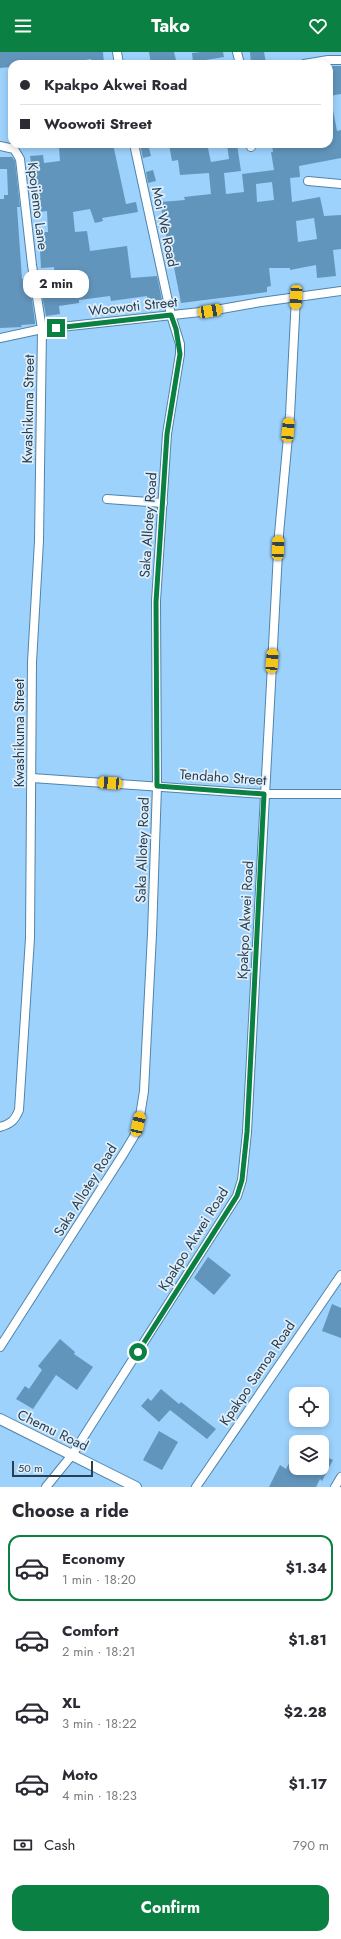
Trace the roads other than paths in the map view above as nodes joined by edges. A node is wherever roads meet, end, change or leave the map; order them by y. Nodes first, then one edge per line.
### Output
1 (9, 148) edge
2 (135, 148) edge
3 (308, 182) dead end
4 (341, 184) edge
5 (341, 291) edge
6 (296, 297) junction
7 (171, 315) junction
8 (42, 329) junction
9 (0, 338) edge
10 (107, 499) dead end
11 (163, 503) junction
12 (32, 778) junction
13 (157, 786) junction
14 (264, 794) junction
15 (341, 794) edge
16 (0, 1128) edge
17 (340, 1279) edge
18 (0, 1347) edge
19 (0, 1420) edge
20 (72, 1455) junction
21 (341, 1476) edge
22 (46, 1487) edge
23 (136, 1487) edge
24 (196, 1487) edge
25 (335, 1487) edge

1 - 8 street, Kpojiemo Lane
2 - 7 street, Moi We Road
3 - 4 street
5 - 6 street, Woowoti Street
6 - 7 street, Woowoti Street
6 - 14 street, Kpakpo Akwei Road
7 - 8 street, Woowoti Street
7 - 11 street, Saka Allotey Road
8 - 9 street, Woowoti Street
8 - 12 street, Kwashikuma Street
10 - 11 street
11 - 13 street, Saka Allotey Road
12 - 13 street, Tendaho Street
12 - 16 street, Kwashikuma Street
13 - 14 street, Tendaho Street
13 - 18 street, Saka Allotey Road
14 - 15 street, Tendaho Street
14 - 20 street, Kpakpo Akwei Road
17 - 24 street, Kpakpo Samoa Road
19 - 20 street, Chemu Road
20 - 22 street, Kpakpo Akwei Road
20 - 23 street, Chemu Road
21 - 25 street

